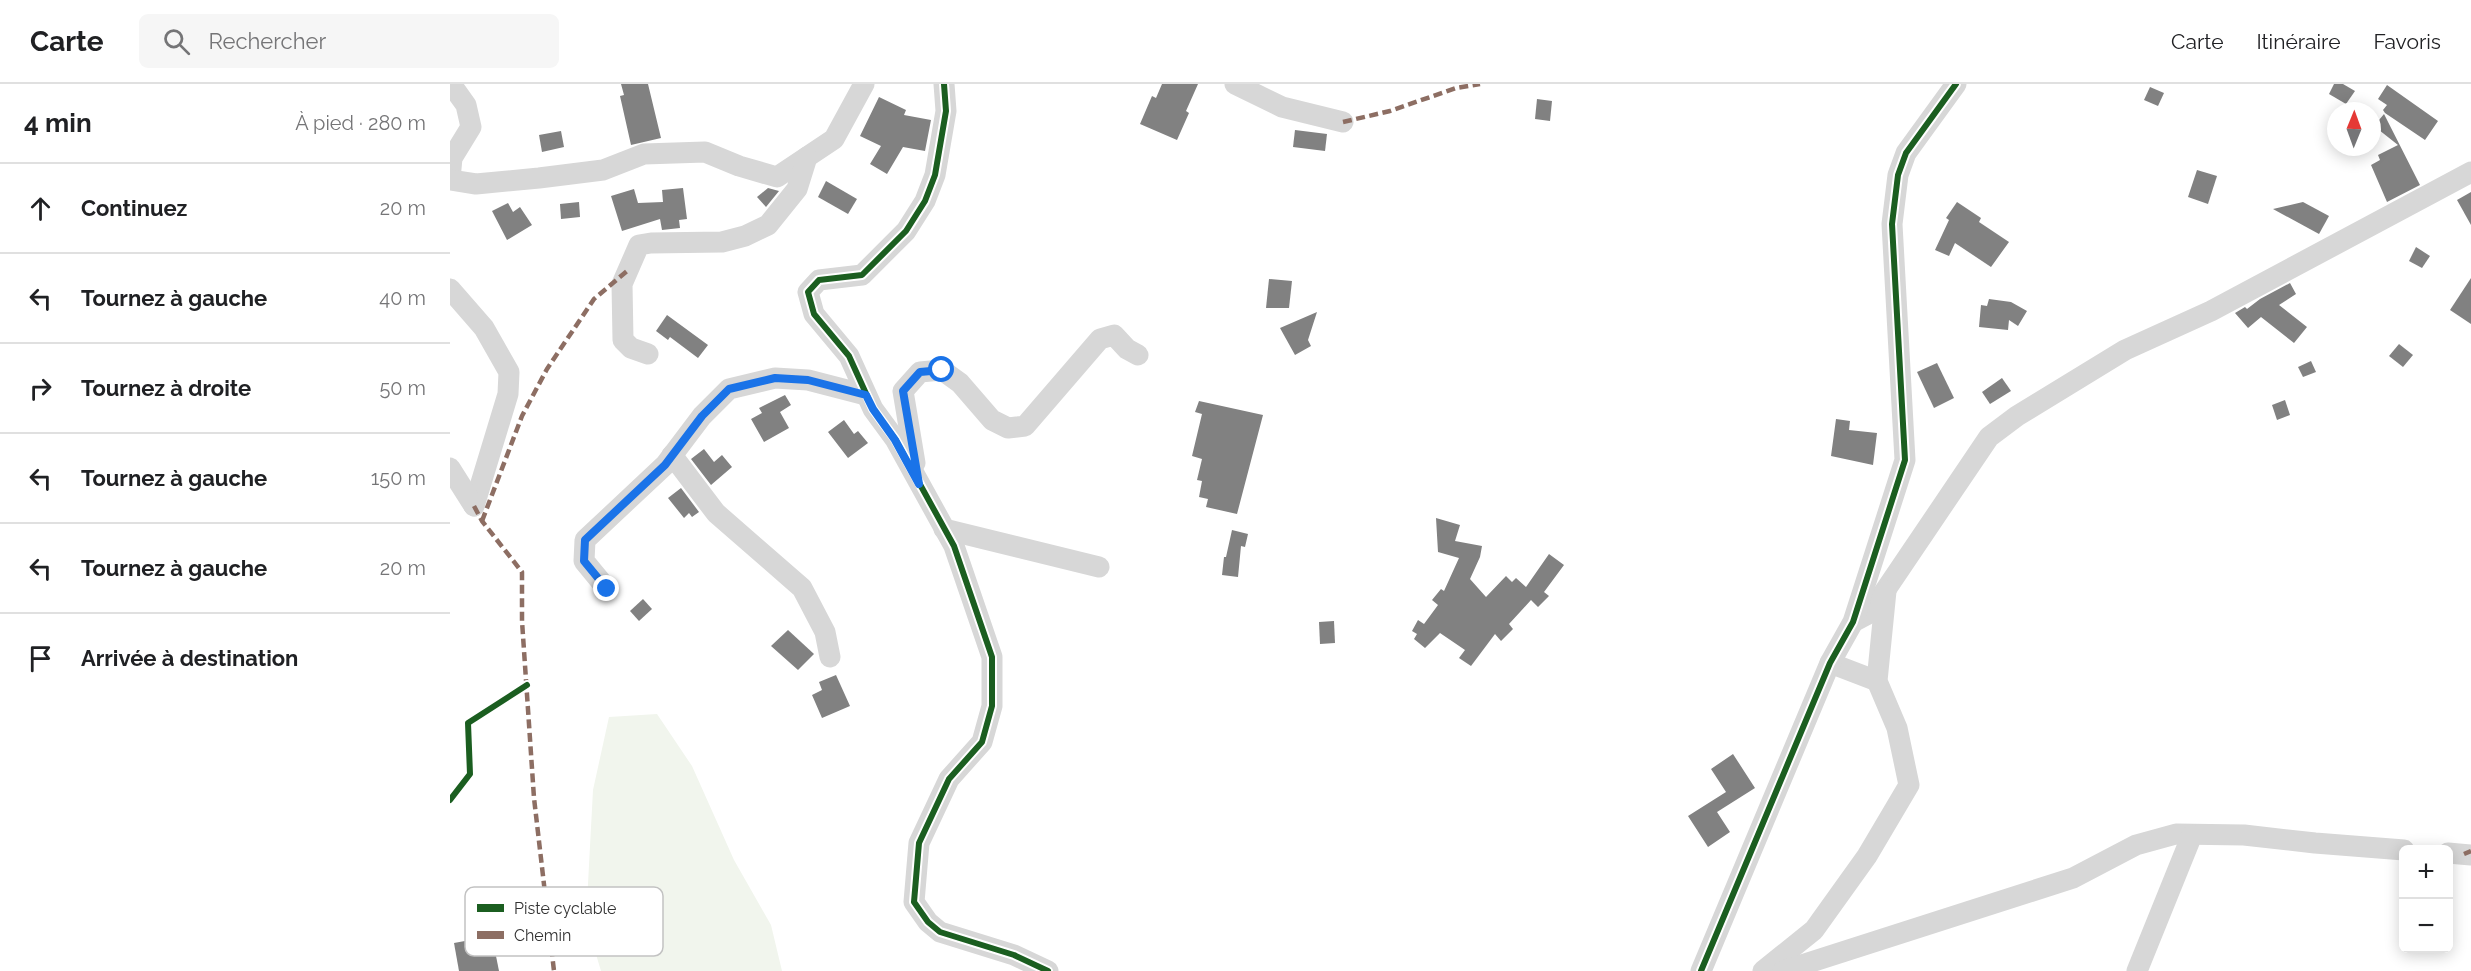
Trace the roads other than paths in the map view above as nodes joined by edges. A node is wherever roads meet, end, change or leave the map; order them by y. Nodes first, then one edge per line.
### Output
1 (450, 84) edge
2 (864, 84) edge
3 (944, 84) edge
4 (1235, 84) edge
5 (1956, 84) edge
6 (1343, 122) dead end
7 (807, 157) junction
8 (2471, 172) edge
9 (450, 180) edge
10 (450, 289) edge
11 (648, 354) dead end
12 (1138, 355) dead end
13 (866, 395) junction
14 (672, 455) junction
15 (450, 468) edge
16 (919, 484) junction
17 (944, 529) junction
18 (1099, 567) dead end
19 (607, 589) dead end
20 (1886, 591) junction
21 (1853, 622) junction
22 (831, 657) dead end
23 (1830, 663) junction
24 (1877, 681) junction
25 (2192, 835) junction
26 (2399, 850) edge
27 (2453, 853) edge
28 (2471, 855) edge
29 (1048, 971) edge
30 (1701, 971) edge
31 (1763, 971) edge
32 (1784, 971) edge
33 (2137, 971) edge

1 - 9 street
2 - 7 street
3 - 13 street
4 - 6 street
5 - 21 street
7 - 9 street
7 - 11 street
8 - 20 street
10 - 15 street
12 - 16 street
13 - 14 street
13 - 16 street
14 - 19 street
14 - 22 street
16 - 17 street
17 - 18 street
17 - 29 street
20 - 21 street
20 - 24 street
21 - 23 street
23 - 24 street
23 - 30 street
24 - 31 street
25 - 26 street
25 - 32 street
25 - 33 street
27 - 28 street

